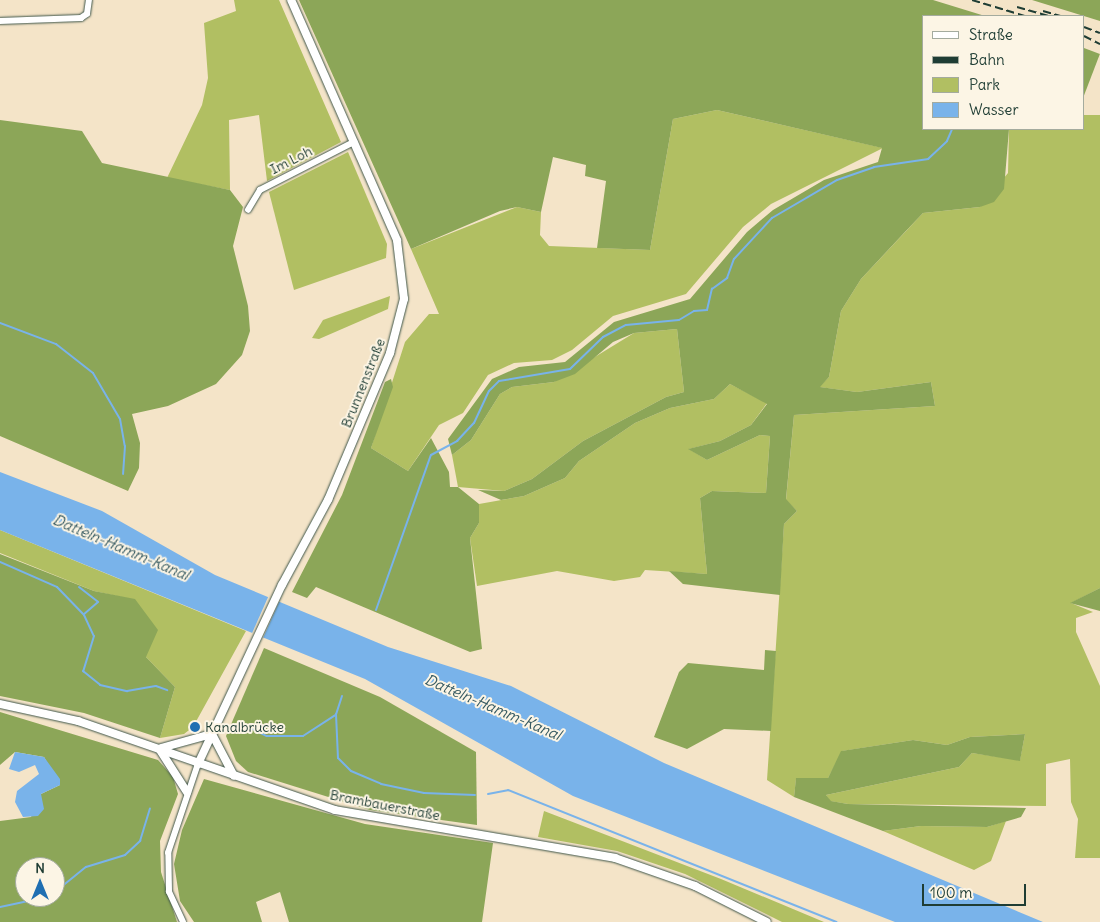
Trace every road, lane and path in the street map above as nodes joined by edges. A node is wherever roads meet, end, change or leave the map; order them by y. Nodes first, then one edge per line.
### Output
1 (89, 0) edge
2 (290, 0) edge
3 (0, 21) edge
4 (354, 142) junction
5 (248, 210) dead end
6 (0, 704) edge
7 (212, 734) junction
8 (159, 749) junction
9 (198, 764) junction
10 (235, 777) junction
11 (187, 792) junction
12 (183, 922) edge
13 (767, 922) edge

1 - 3 street
2 - 4 main road, Brunnenstraße
4 - 5 street, Im Loh
4 - 7 main road, Brunnenstraße
6 - 8 main road, Brambauerstraße
7 - 8 main road
7 - 9 main road, Brunnenstraße
7 - 10 main road
8 - 9 main road, Brambauerstraße
8 - 11 main road
9 - 10 main road, Brambauerstraße
9 - 11 street
10 - 13 main road, Brambauerstraße
11 - 12 street

